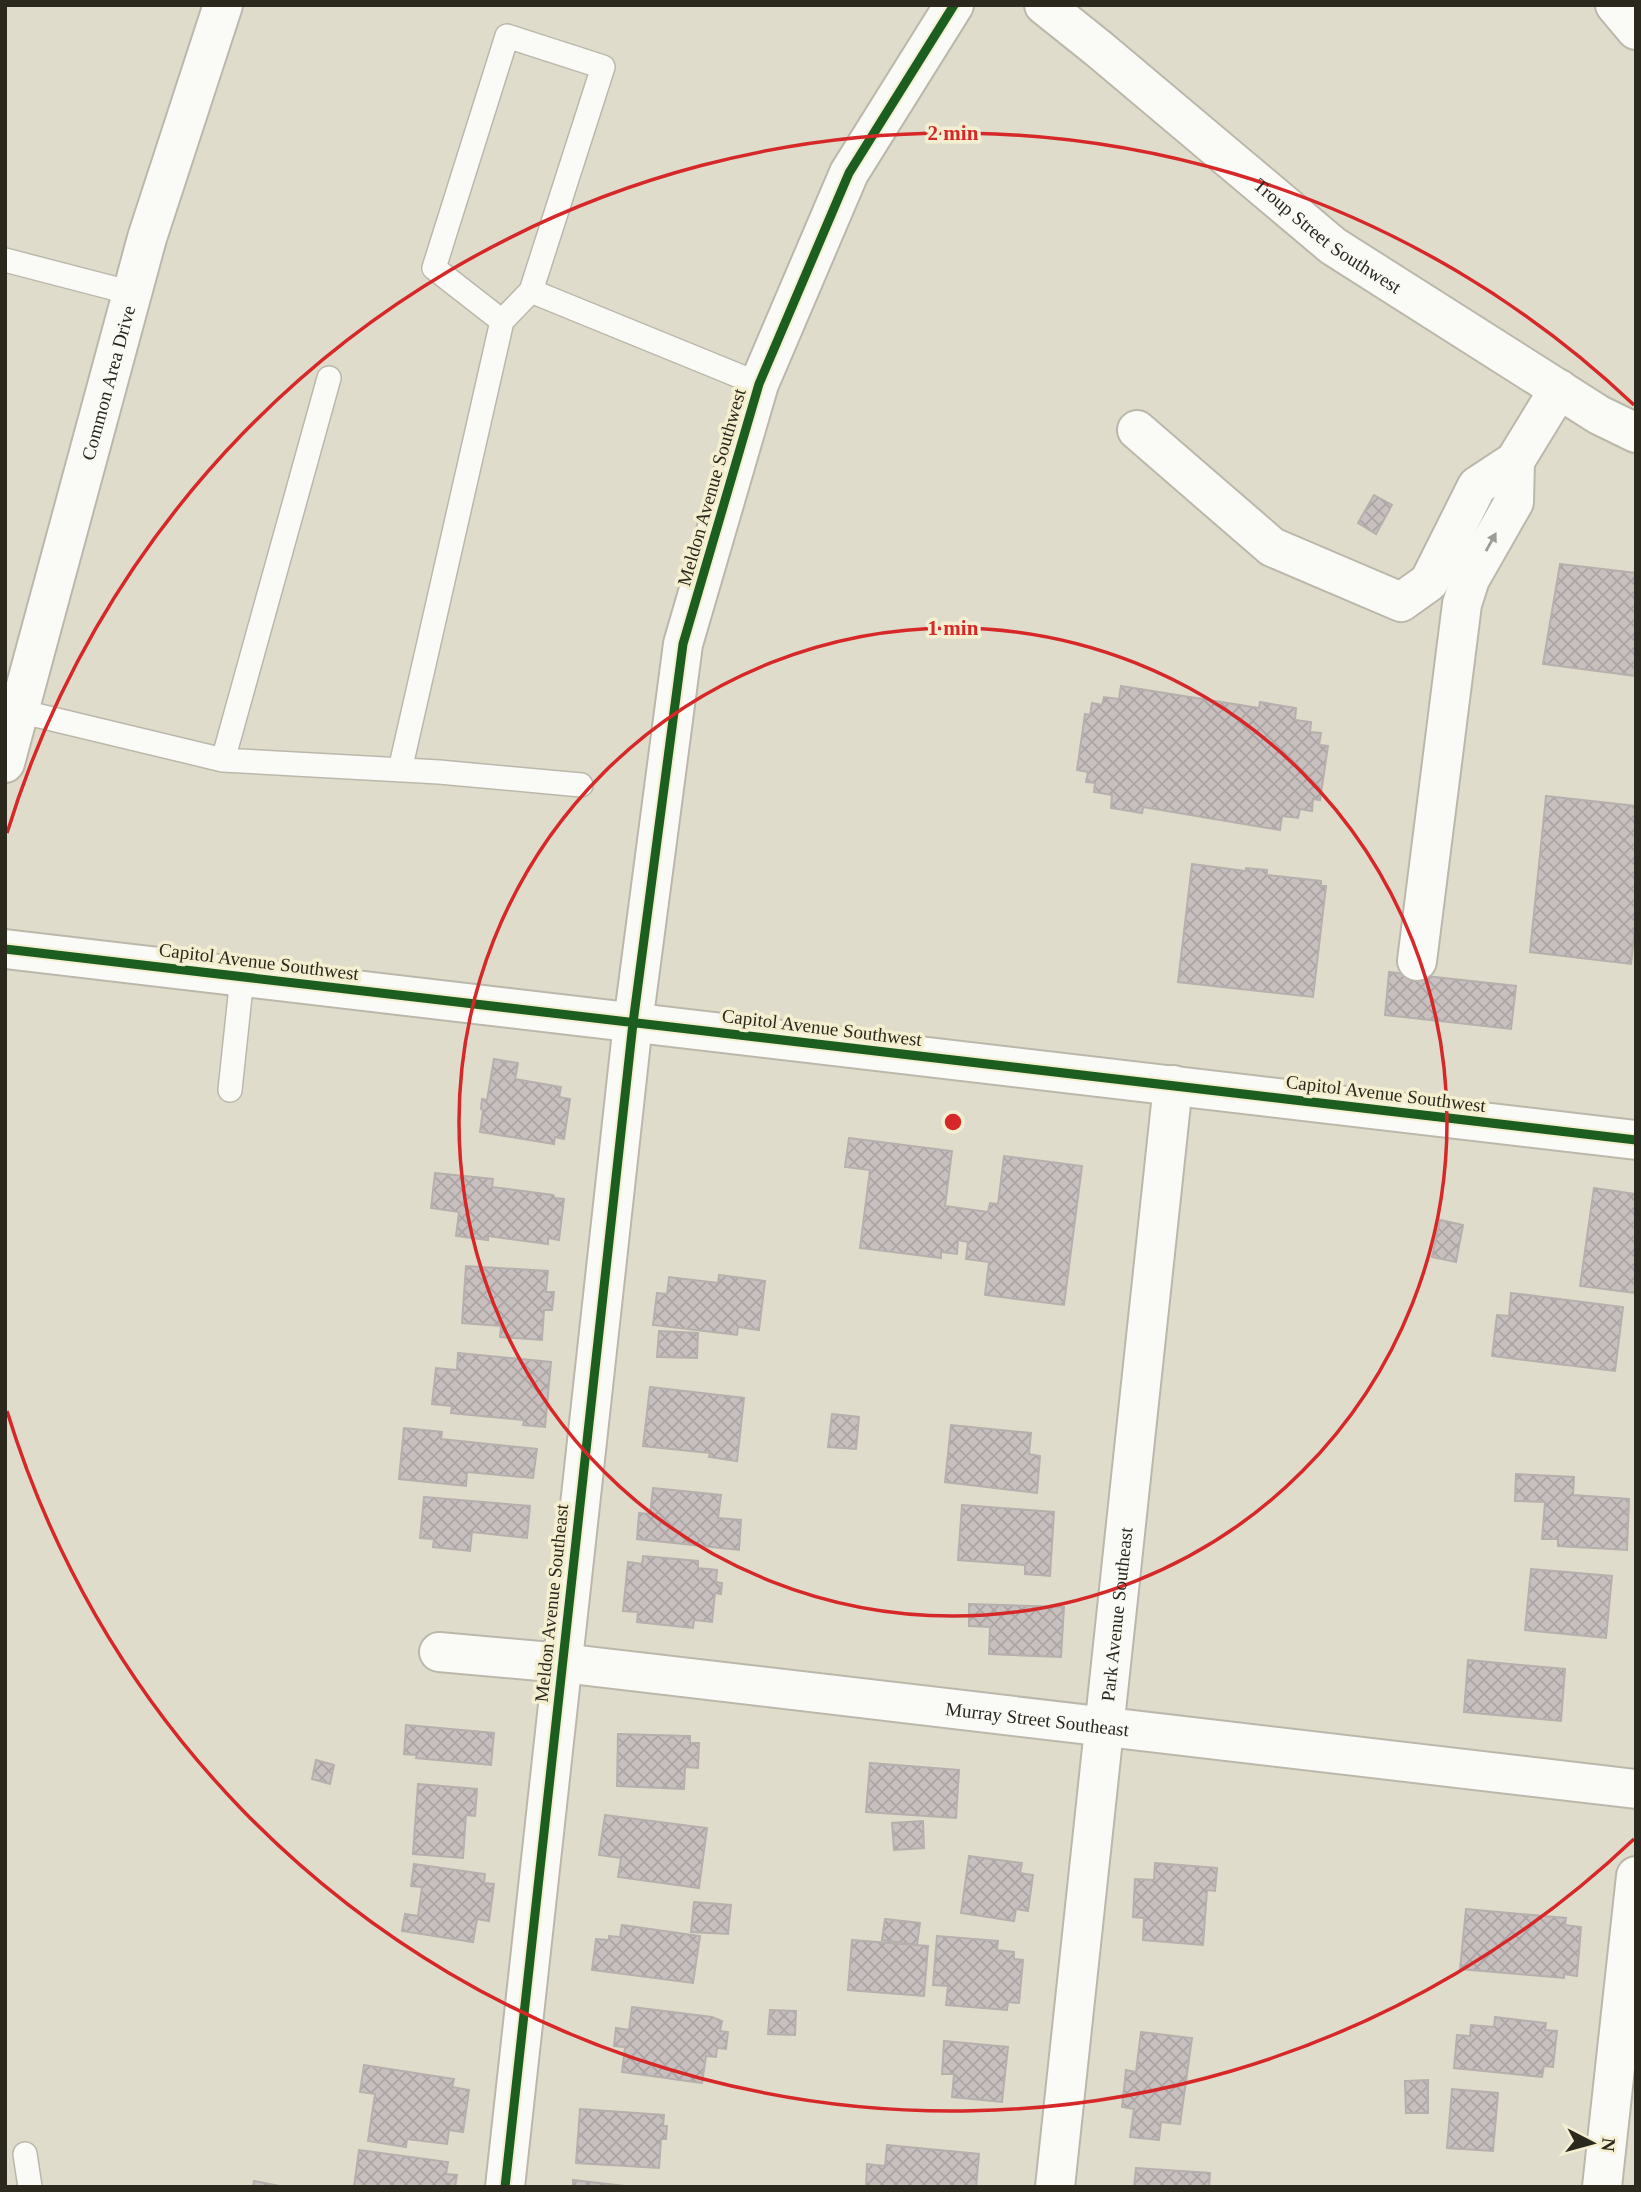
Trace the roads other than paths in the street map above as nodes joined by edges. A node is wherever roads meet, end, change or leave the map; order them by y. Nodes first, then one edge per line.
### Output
1 (223, 5) edge
2 (954, 5) edge
3 (1044, 5) edge
4 (1615, 5) edge
5 (1636, 30) edge
6 (5, 260) edge
7 (531, 291) junction
8 (132, 293) junction
9 (502, 321) junction
10 (329, 378) dead end
11 (760, 384) junction
12 (1559, 389) junction
13 (1136, 430) dead end
14 (1636, 433) edge
15 (1515, 461) junction
16 (1429, 582) junction
17 (1462, 604) junction
18 (19, 711) junction
19 (223, 760) junction
20 (5, 763) edge
21 (400, 770) junction
22 (581, 785) dead end
23 (5, 949) edge
24 (1417, 961) dead end
25 (242, 976) junction
26 (633, 1023) junction
27 (1173, 1085) junction
28 (230, 1090) dead end
29 (1636, 1140) edge
30 (439, 1652) dead end
31 (562, 1663) junction
32 (1104, 1727) junction
33 (1636, 1789) edge
34 (1636, 1876) edge
35 (25, 2154) dead end
36 (30, 2187) edge
37 (505, 2187) edge
38 (1055, 2187) edge
39 (1602, 2187) edge

1 - 8 street, Common Area Drive
2 - 11 street, Meldon Avenue Southwest
3 - 12 street, Troup Street Southwest
4 - 5 street
6 - 8 lane
7 - 9 lane
7 - 9 lane
7 - 11 lane
8 - 18 street, Common Area Drive
9 - 21 lane
10 - 19 lane
11 - 26 street, Meldon Avenue Southwest
12 - 14 street, Troup Street Southwest
12 - 15 street
13 - 16 street
15 - 16 street
17 -> 15 street
16 - 17 street
17 - 24 street
18 - 19 lane
18 - 20 street, Common Area Drive
19 - 21 lane
21 - 22 lane
23 - 25 street, Capitol Avenue Southwest
25 - 26 street, Capitol Avenue Southwest
25 - 28 lane
26 - 27 street, Capitol Avenue Southwest
26 - 31 street, Meldon Avenue Southeast
27 - 29 street, Capitol Avenue Southwest
27 - 32 street, Park Avenue Southeast
30 - 31 street, Murray Street Southeast
31 - 32 street, Murray Street Southeast
31 - 37 street, Meldon Avenue Southeast
32 - 33 street, Murray Street Southeast
32 - 38 street, Park Avenue Southeast
34 - 39 street
35 - 36 lane

